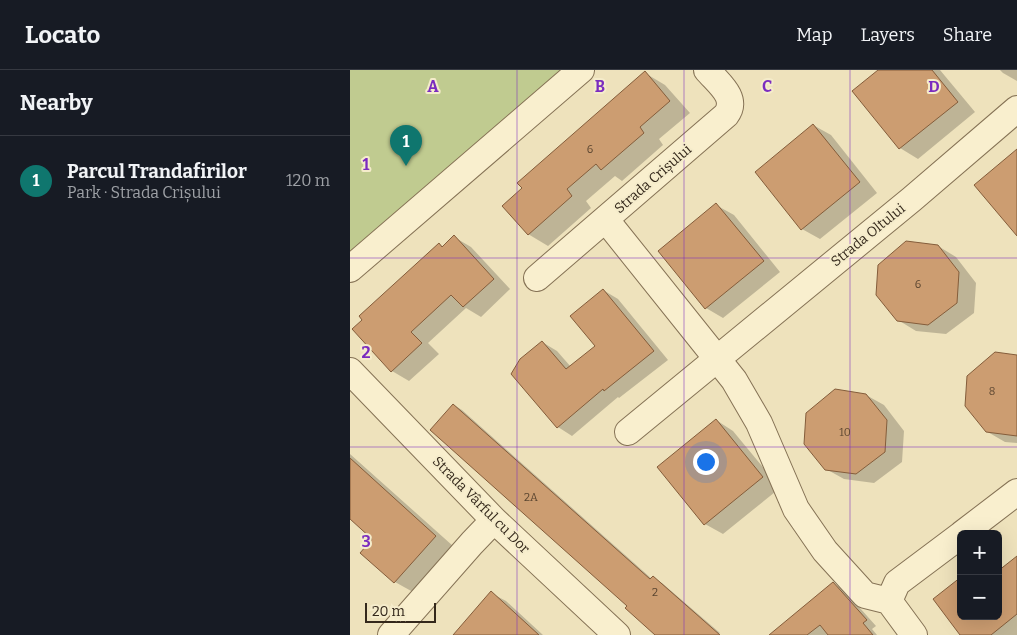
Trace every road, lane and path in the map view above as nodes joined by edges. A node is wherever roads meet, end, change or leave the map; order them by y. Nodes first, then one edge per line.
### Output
1 (581, 70) edge
2 (707, 70) edge
3 (1017, 109) edge
4 (606, 220) junction
5 (350, 269) edge
6 (537, 278) dead end
7 (717, 359) junction
8 (350, 371) edge
9 (628, 432) dead end
10 (1017, 492) edge
11 (494, 520) junction
12 (966, 530) edge
13 (957, 537) edge
14 (889, 601) junction
15 (391, 635) edge
16 (617, 635) edge
17 (914, 635) edge

1 - 5 street
2 - 4 street, Strada Crișului
3 - 7 street, Strada Oltului
4 - 6 street, Strada Crișului
4 - 7 street
7 - 9 street, Strada Oltului
7 - 14 street
8 - 11 street, Strada Vârful cu Dor
10 - 12 street
11 - 15 street
11 - 16 street, Strada Vârful cu Dor
13 - 14 street
14 - 17 street

